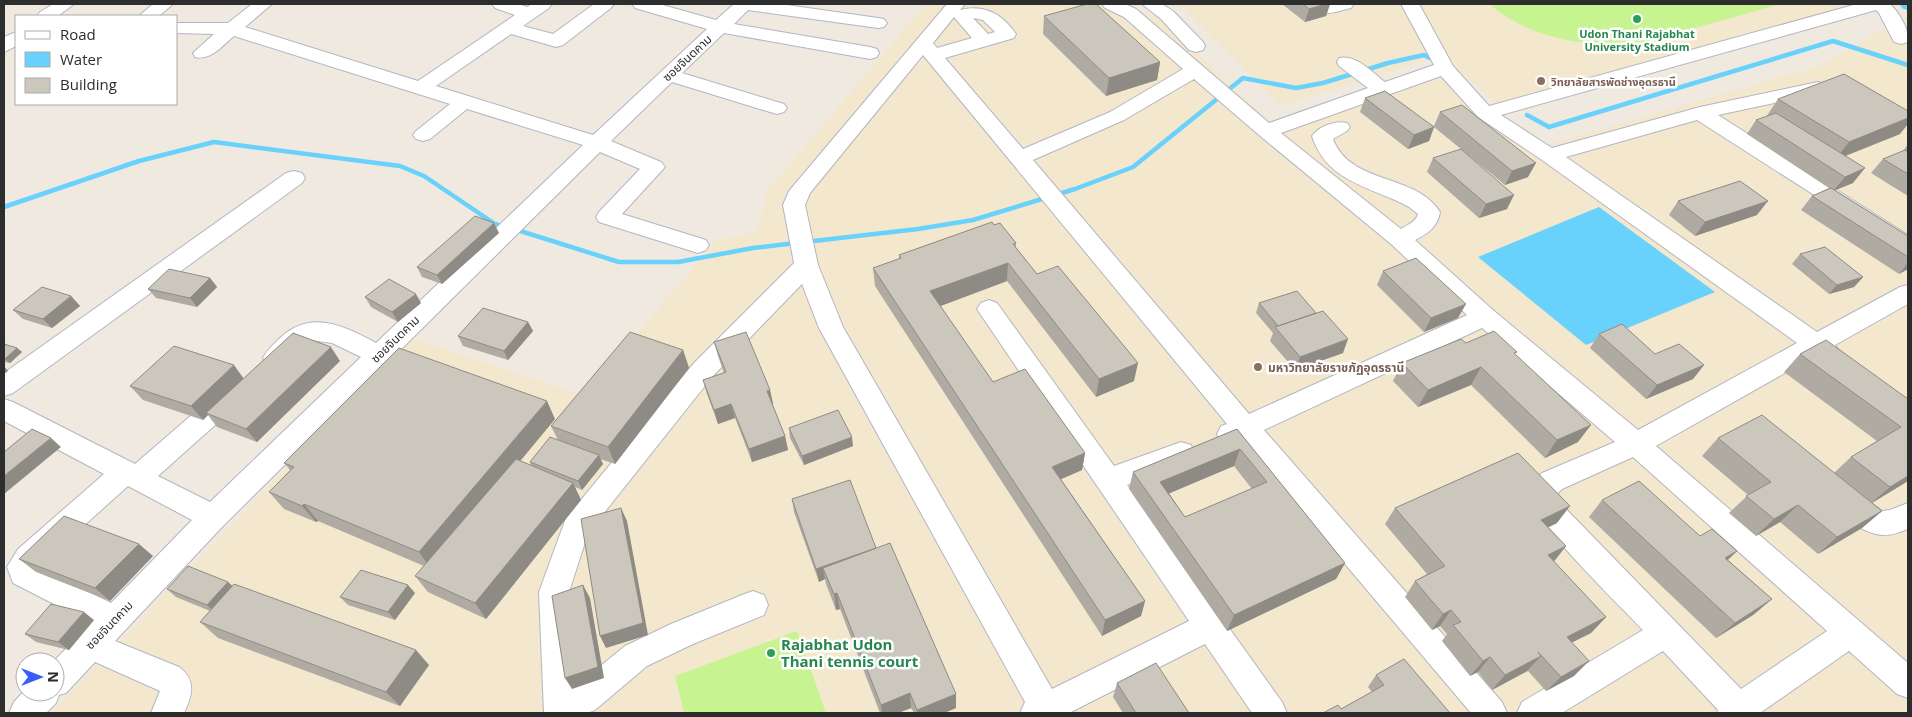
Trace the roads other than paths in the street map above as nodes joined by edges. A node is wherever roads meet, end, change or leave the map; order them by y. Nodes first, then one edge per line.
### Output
1 (64, 4) edge
2 (164, 4) edge
3 (263, 4) edge
4 (501, 4) edge
5 (605, 4) edge
6 (641, 4) edge
7 (744, 4) edge
8 (956, 4) edge
9 (1112, 4) edge
10 (1151, 4) edge
11 (1345, 4) edge
12 (1410, 4) edge
13 (1876, 4) edge
14 (1880, 4) edge
15 (536, 9) edge
16 (1326, 9) edge
17 (48, 15) edge
18 (149, 15) edge
19 (878, 23) dead end
20 (720, 27) junction
21 (178, 28) edge
22 (509, 28) junction
23 (231, 29) junction
24 (15, 38) edge
25 (1901, 38) dead end
26 (984, 41) dead end
27 (4, 46) edge
28 (1196, 46) dead end
29 (929, 49) junction
30 (202, 53) dead end
31 (870, 53) dead end
32 (1445, 68) junction
33 (1355, 69) dead end
34 (1195, 70) junction
35 (669, 75) junction
36 (1818, 88) edge
37 (419, 89) junction
38 (1384, 90) junction
39 (464, 102) junction
40 (777, 108) dead end
41 (1485, 113) junction
42 (1700, 113) junction
43 (1340, 127) dead end
44 (1266, 131) junction
45 (422, 135) dead end
46 (597, 143) junction
47 (1549, 155) junction
48 (1020, 158) junction
49 (294, 178) dead end
50 (1399, 239) junction
51 (698, 245) dead end
52 (1908, 245) edge
53 (803, 250) junction
54 (1908, 294) edge
55 (989, 308) dead end
56 (1485, 317) junction
57 (1817, 344) junction
58 (379, 354) junction
59 (1847, 366) edge
60 (4, 386) edge
61 (4, 409) edge
62 (1246, 428) junction
63 (1636, 444) junction
64 (131, 475) junction
65 (1109, 480) junction
66 (1825, 483) edge
67 (1908, 515) edge
68 (213, 517) junction
69 (754, 605) dead end
70 (114, 620) junction
71 (1210, 626) junction
72 (1665, 633) junction
73 (1850, 633) junction
74 (90, 645) junction
75 (65, 671) edge
76 (1908, 683) edge
77 (35, 702) edge
78 (560, 711) edge
79 (1043, 711) edge
80 (1736, 711) edge
81 (25, 713) edge
82 (167, 713) edge
83 (1271, 713) edge
84 (1491, 713) edge
85 (1533, 713) edge

1 - 17 street
2 - 18 street
3 - 23 street
4 - 15 street
5 - 22 street
6 - 20 street
7 - 19 street
7 - 20 street, ซอยจินตคาม
8 - 29 street
9 - 34 street
10 - 28 street
11 - 16 street
12 - 32 street
13 - 41 street
14 - 25 street
15 - 22 street
20 - 31 street
20 - 35 street, ซอยจินตคาม
21 - 23 street
22 - 37 street
23 - 30 street
23 - 37 street
24 - 27 street
26 - 29 street
29 - 48 street
29 - 53 street
32 - 38 street
32 - 41 street
33 - 38 street
34 - 44 street
34 - 48 street
35 - 40 street
35 - 46 street, ซอยจินตคาม
36 - 42 street
37 - 39 street
38 - 44 street
39 - 45 street
39 - 46 street
41 - 47 street
42 - 47 street
42 - 52 street
43 - 50 street
44 - 50 street
46 - 51 street
46 - 58 street, ซอยจินตคาม
47 - 57 street
48 - 62 street
49 - 60 street
50 - 56 street
53 - 78 street
53 - 79 street
54 - 57 street
55 - 65 street
56 - 62 street
56 - 63 street
57 - 59 street
57 - 63 street
58 - 64 street
58 - 68 street, ซอยจินตคาม
61 - 64 street
62 - 65 street
62 - 84 street
63 - 72 street
63 - 73 street
64 - 68 street
64 - 70 street
65 - 71 street
66 - 67 street
68 - 70 street, ซอยจินตคาม
69 - 78 street
70 - 74 street, ซอยจินตคาม
71 - 79 street
71 - 83 street
72 - 80 street
72 - 85 street
73 - 76 street
73 - 80 street
74 - 75 street, ซอยจินตคาม
74 - 82 street
77 - 81 street

